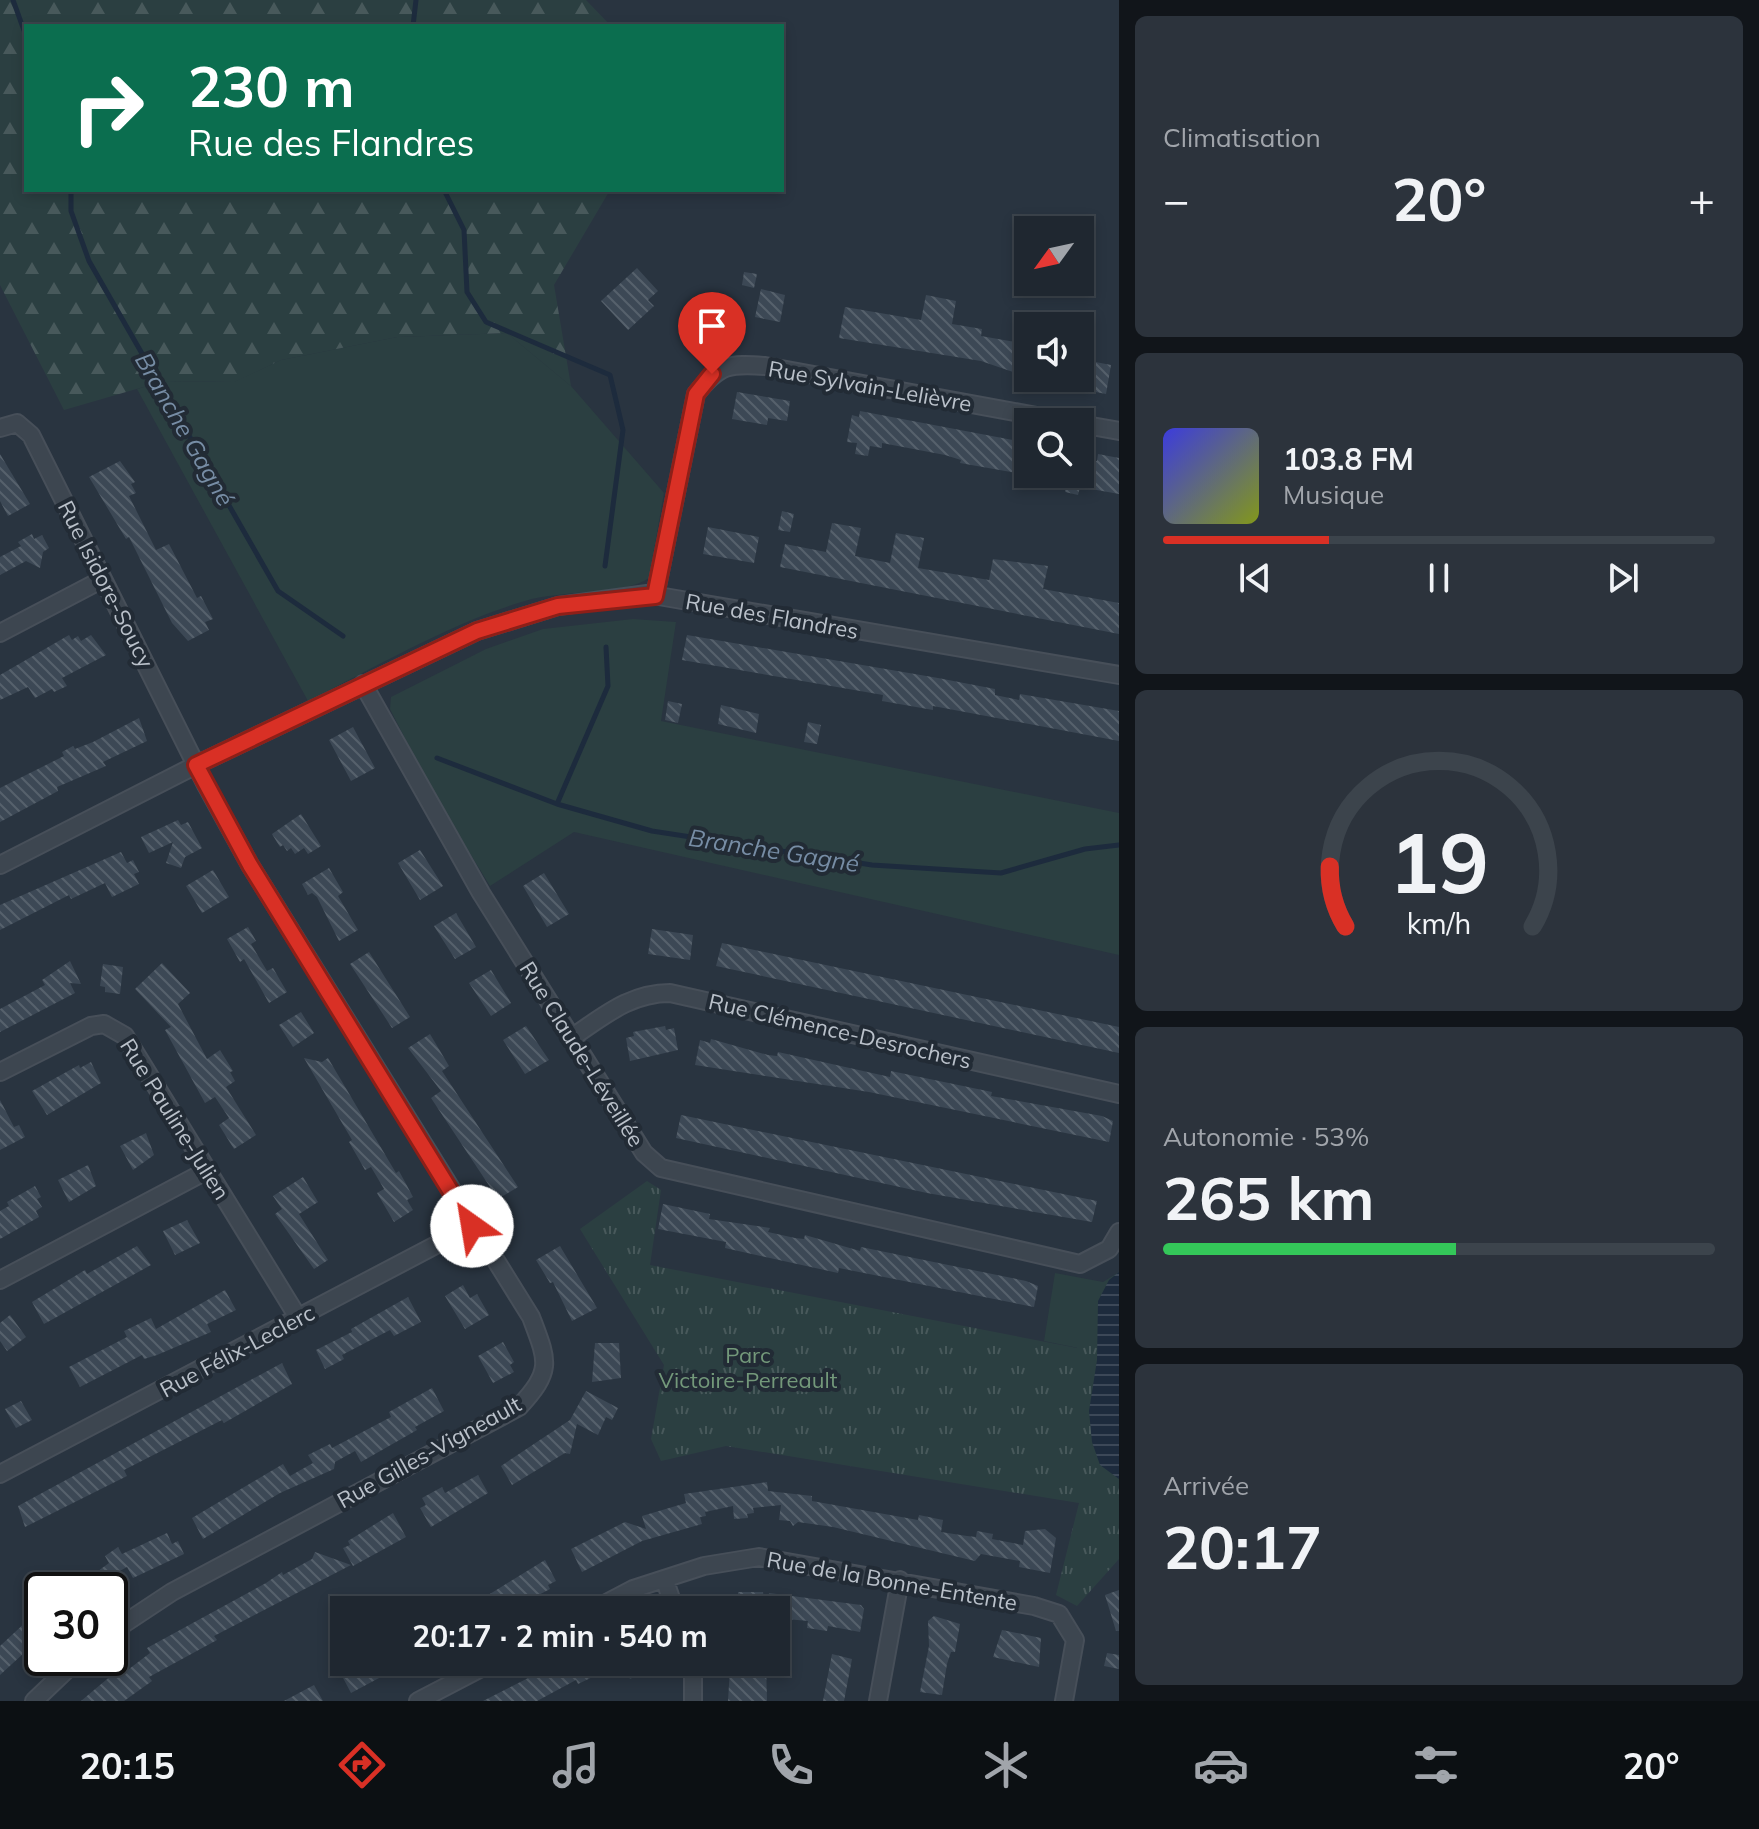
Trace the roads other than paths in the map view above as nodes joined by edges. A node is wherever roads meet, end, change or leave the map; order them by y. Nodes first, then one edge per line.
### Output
1 (1014, 412) edge
2 (1094, 427) edge
3 (0, 428) edge
4 (1119, 431) edge
5 (103, 579) junction
6 (655, 596) junction
7 (0, 633) edge
8 (1119, 675) edge
9 (363, 684) junction
10 (196, 765) junction
11 (0, 865) edge
12 (571, 1038) junction
13 (0, 1072) edge
14 (1119, 1094) edge
15 (208, 1170) junction
16 (472, 1226) junction
17 (1119, 1232) edge
18 (0, 1280) edge
19 (299, 1319) junction
20 (1, 1472) edge
21 (900, 1580) junction
22 (665, 1581) junction
23 (620, 1596) edge
24 (670, 1596) edge
25 (128, 1621) edge
26 (60, 1676) edge
27 (466, 1676) edge
28 (693, 1676) edge
29 (34, 1701) edge
30 (418, 1701) edge
31 (693, 1701) edge
32 (878, 1701) edge
33 (1064, 1701) edge

1 - 6 street, Rue Sylvain-Lelièvre
2 - 4 street
3 - 5 street, Rue Isidore-Soucy
5 - 7 street
5 - 10 street, Rue Isidore-Soucy
6 - 8 street, Rue des Flandres
6 - 9 street, Rue des Flandres
9 - 10 street, Rue des Flandres
9 - 12 street, Rue Claude-Léveillée
10 - 11 street, Rue des Flandres
10 - 16 street, Rue Gilles-Vigneault
12 - 14 street, Rue Clémence-Desrochers
12 - 17 street, Rue Claude-Léveillée
13 - 15 street, Rue Pauline-Julien
15 - 18 street
15 - 19 street, Rue Pauline-Julien
16 - 19 street, Rue Félix-Leclerc
16 - 25 street, Rue Gilles-Vigneault
19 - 20 street, Rue Félix-Leclerc
21 - 22 street, Rue de la Bonne-Entente
21 - 32 street
21 - 33 street, Rue de la Bonne-Entente
22 - 23 street, Rue de la Bonne-Entente
22 - 24 street
26 - 29 street
27 - 30 street
28 - 31 street

